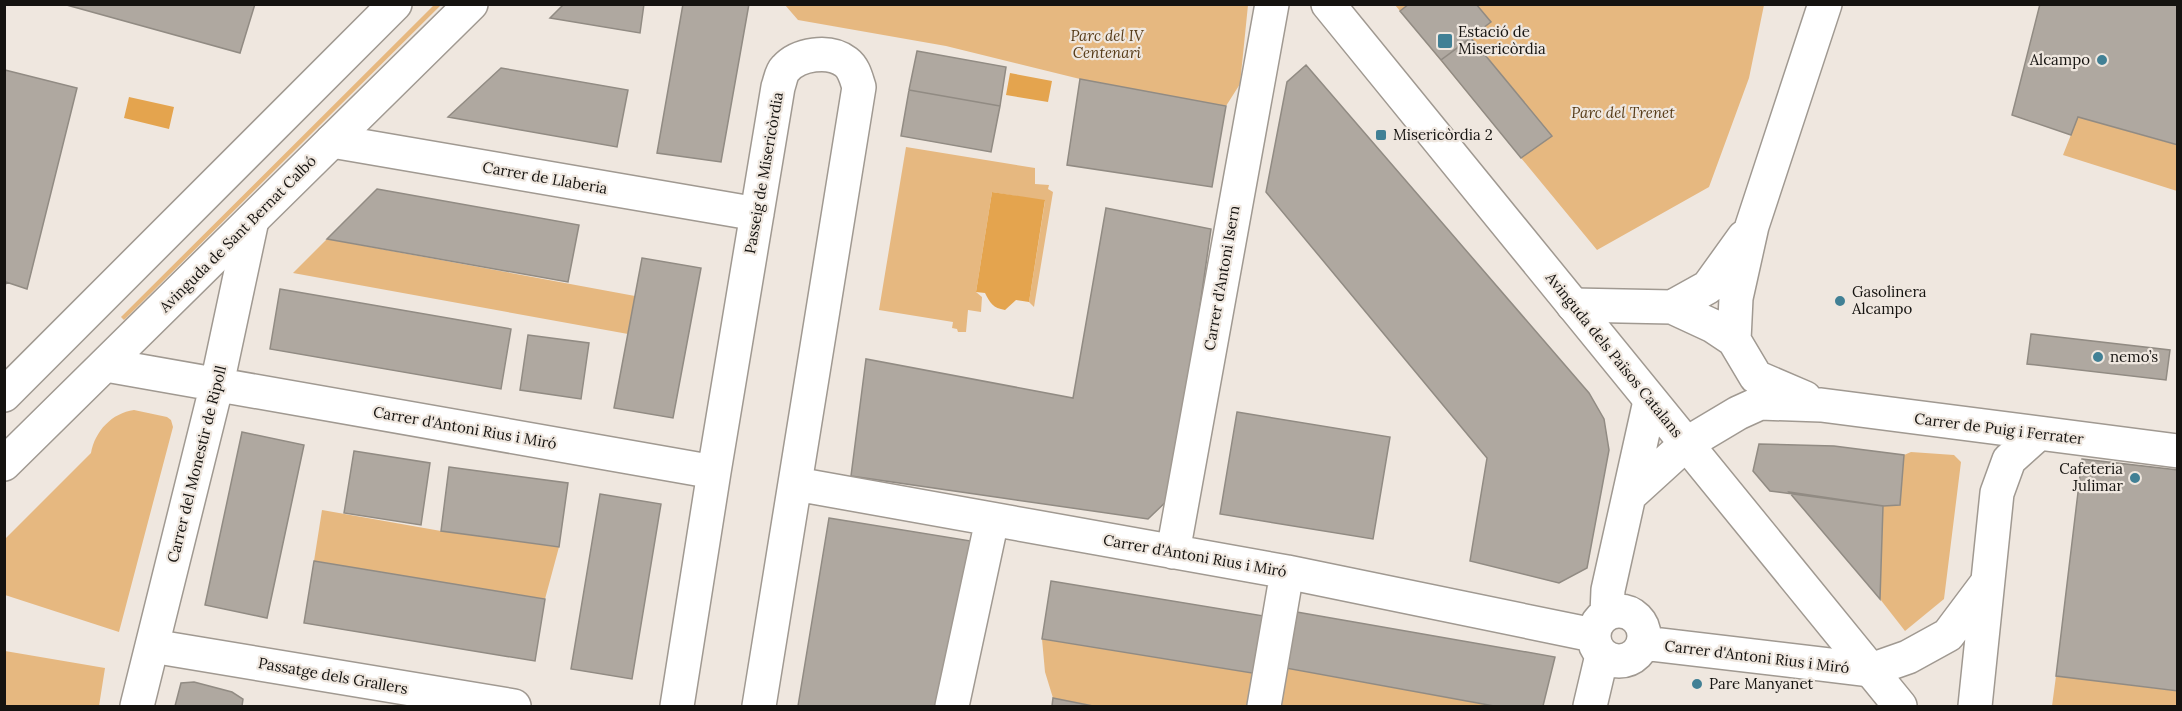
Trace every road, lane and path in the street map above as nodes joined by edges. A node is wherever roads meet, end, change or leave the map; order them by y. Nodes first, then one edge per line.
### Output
1 (395, 4) edge
2 (471, 4) edge
3 (1272, 4) edge
4 (1328, 4) edge
5 (1825, 4) edge
6 (332, 141) junction
7 (757, 214) junction
8 (252, 220) junction
9 (1752, 226) junction
10 (1573, 305) junction
11 (1672, 308) junction
12 (1734, 340) junction
13 (106, 364) junction
14 (217, 384) junction
15 (4, 395) edge
16 (1650, 401) junction
17 (1821, 405) junction
18 (1959, 424) junction
19 (1997, 429) junction
20 (2038, 434) junction
21 (1686, 444) junction
22 (2178, 451) edge
23 (4, 464) edge
24 (714, 472) junction
25 (796, 484) junction
26 (1997, 493) junction
27 (1630, 495) junction
28 (992, 520) junction
29 (1173, 552) junction
30 (1287, 572) junction
31 (1987, 582) junction
32 (1614, 641) junction
33 (152, 646) junction
34 (1871, 670) junction
35 (137, 706) edge
36 (514, 706) edge
37 (677, 706) edge
38 (759, 706) edge
39 (952, 706) edge
40 (1264, 706) edge
41 (1590, 706) edge
42 (1612, 706) edge
43 (1900, 706) edge
44 (1975, 706) edge

1 - 15 street
2 - 6 street, Avinguda de Sant Bernat Calbó
3 - 29 street, Carrer d'Antoni Isern
4 - 10 street, Avinguda dels Països Catalans
5 - 9 street
6 - 7 street, Carrer de Llaberia
6 - 8 street, Avinguda de Sant Bernat Calbó
7 - 24 street, Passeig de Misericòrdia
7 - 25 street, Passeig de Misericòrdia
8 - 13 street, Avinguda de Sant Bernat Calbó
8 - 14 street, Carrer del Monestir de Ripoll
9 - 11 street
9 - 12 street
10 - 11 street, Carrer de Puig i Ferrater
10 - 16 street, Avinguda dels Països Catalans
11 - 12 street, Carrer de Puig i Ferrater
12 - 17 street, Carrer de Puig i Ferrater
13 - 14 street, Carrer d'Antoni Rius i Miró
13 - 23 street, Avinguda de Sant Bernat Calbó
14 - 24 street, Carrer d'Antoni Rius i Miró
14 - 33 street, Carrer del Monestir de Ripoll
16 - 21 street, Avinguda dels Països Catalans
16 - 27 street
17 - 18 street, Carrer de Puig i Ferrater
17 - 21 street, Carrer de Puig i Ferrater
18 - 19 street, Carrer de Puig i Ferrater
18 - 26 street
19 - 20 street, Carrer de Puig i Ferrater
19 - 26 street
20 - 22 street, Carrer de Puig i Ferrater
20 - 26 street
21 - 27 street, Carrer de Puig i Ferrater
21 - 34 street, Avinguda dels Països Catalans
24 - 37 street, Passeig de Misericòrdia
25 - 28 street, Carrer d'Antoni Rius i Miró
25 - 38 street, Passeig de Misericòrdia
26 - 31 street
27 - 32 street
28 - 29 street, Carrer d'Antoni Rius i Miró
28 - 39 street
29 - 30 street, Carrer d'Antoni Rius i Miró
30 - 32 street, Carrer d'Antoni Rius i Miró
30 - 40 street
31 - 34 street
31 - 44 street
32 - 34 street, Carrer d'Antoni Rius i Miró
32 - 41 street
32 - 42 street
33 - 35 street, Carrer del Monestir de Ripoll
33 - 36 street, Passatge dels Grallers
34 - 43 street, Avinguda dels Països Catalans

